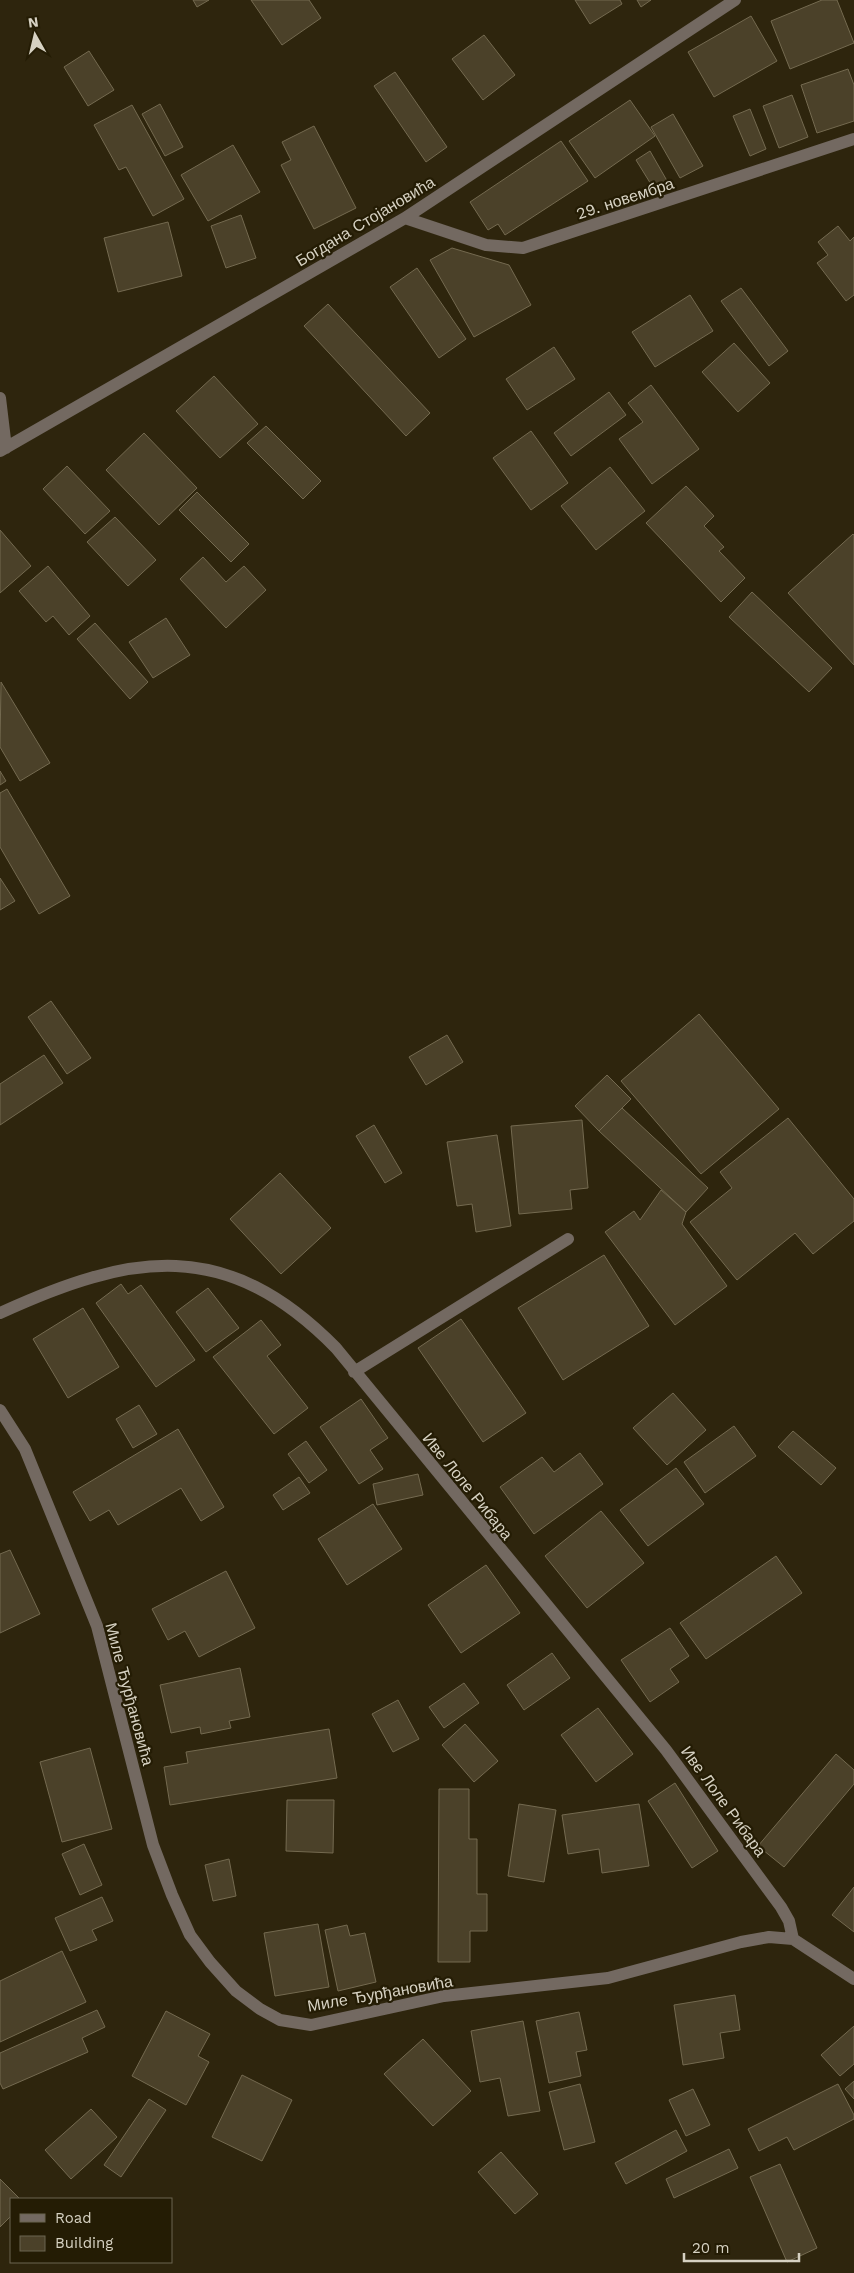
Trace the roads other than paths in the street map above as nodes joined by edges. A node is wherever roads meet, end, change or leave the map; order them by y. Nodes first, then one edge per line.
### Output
1 (735, 0) edge
2 (854, 139) edge
3 (405, 218) junction
4 (0, 398) edge
5 (3, 450) edge
6 (568, 1240) dead end
7 (0, 1313) edge
8 (354, 1372) junction
9 (0, 1410) edge
10 (793, 1939) junction
11 (854, 1979) edge

1 - 3 street, Богдана Стојановића
2 - 3 street, 29. новембра
3 - 5 street, Богдана Стојановића
4 - 5 street
6 - 8 street
7 - 8 street, Иве Лоле Рибара
8 - 10 street, Иве Лоле Рибара
9 - 10 street, Миле Ђурђановића
10 - 11 street, Миле Ђурђановића

